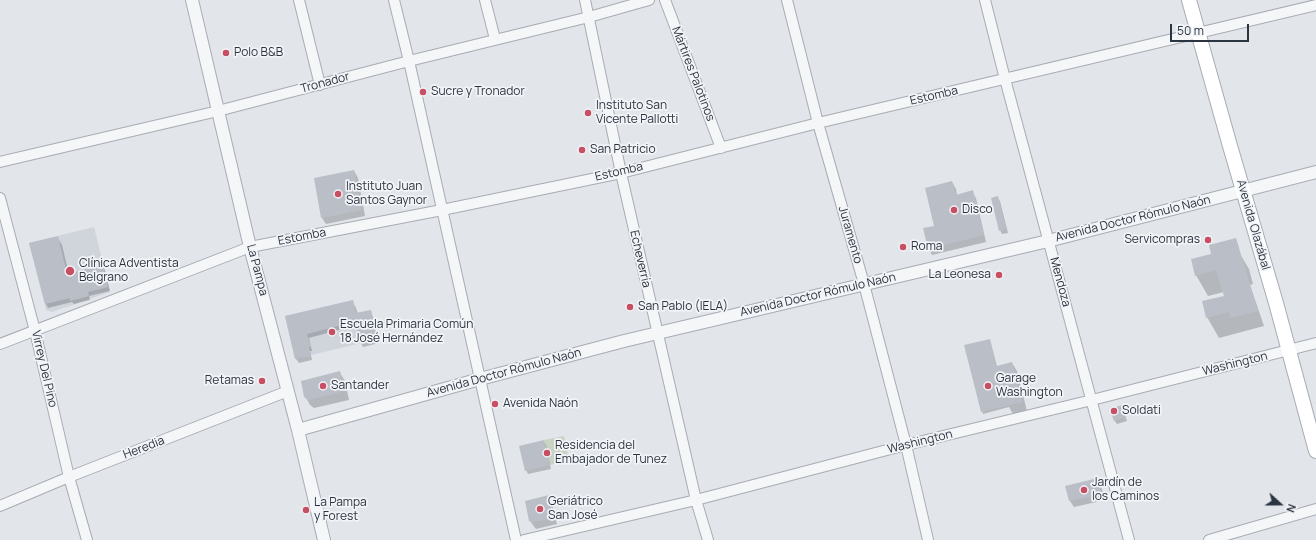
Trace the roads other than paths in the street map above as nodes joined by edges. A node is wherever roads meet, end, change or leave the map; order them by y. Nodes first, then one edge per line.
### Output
1 (192, 0) edge
2 (299, 0) edge
3 (394, 0) edge
4 (486, 0) edge
5 (585, 0) edge
6 (649, 0) edge
7 (665, 0) edge
8 (787, 0) edge
9 (986, 0) edge
10 (1189, 0) edge
11 (1316, 4) edge
12 (589, 17) junction
13 (1198, 33) junction
14 (495, 39) junction
15 (409, 61) junction
16 (1005, 79) junction
17 (320, 84) junction
18 (218, 111) junction
19 (818, 123) junction
20 (721, 148) junction
21 (0, 162) edge
22 (1316, 172) edge
23 (621, 173) junction
24 (1244, 190) junction
25 (0, 198) edge
26 (442, 210) junction
27 (1048, 240) junction
28 (250, 247) junction
29 (864, 284) junction
30 (35, 331) junction
31 (657, 333) junction
32 (1316, 343) edge
33 (0, 344) edge
34 (1289, 350) junction
35 (480, 379) junction
36 (288, 392) junction
37 (1092, 400) junction
38 (298, 430) junction
39 (906, 445) junction
40 (1316, 451) edge
41 (69, 476) junction
42 (696, 500) junction
43 (0, 506) edge
44 (1316, 509) edge
45 (87, 540) edge
46 (324, 540) edge
47 (516, 540) edge
48 (524, 540) edge
49 (708, 540) edge
50 (928, 540) edge
51 (1129, 540) edge
52 (1209, 540) edge

1 - 18 street, La Pampa
2 - 17 street
3 - 15 street
4 - 14 street
5 - 12 street, Echeverría
6 - 12 street, Tronador
7 - 20 street, Mártires Palotinos
8 - 19 street, Juramento
9 - 16 street, Mendoza
10 - 13 main road, Avenida Olazábal
11 - 13 street, Estomba
12 - 14 street, Tronador
12 - 23 street, Echeverría
13 - 16 street, Estomba
13 - 24 main road, Avenida Olazábal
14 - 15 street, Tronador
15 - 17 street, Tronador
15 - 26 street
16 - 19 street, Estomba
16 - 27 street, Mendoza
17 - 18 street, Tronador
18 - 21 street, Tronador
18 - 28 street, La Pampa
19 - 20 street, Estomba
19 - 29 street, Juramento
20 - 23 street, Estomba
22 - 24 street, Avenida Doctor Rómulo Naón
23 - 26 street, Estomba
23 - 31 street, Echeverría
24 - 27 street, Avenida Doctor Rómulo Naón
24 - 34 main road, Avenida Olazábal
25 - 30 street, Virrey Del Pino
26 - 28 street, Estomba
26 - 35 street
27 - 29 street, Avenida Doctor Rómulo Naón
27 - 37 street, Mendoza
28 - 30 street, Estomba
28 - 36 street, La Pampa
29 - 31 street, Avenida Doctor Rómulo Naón
29 - 39 street, Juramento
30 - 33 street, Estomba
30 - 41 street, Virrey Del Pino
31 - 35 street, Avenida Doctor Rómulo Naón
31 - 42 street, Echeverría
32 - 34 street, Washington
34 - 37 street, Washington
34 - 40 main road, Avenida Olazábal
35 - 38 street, Avenida Doctor Rómulo Naón
35 - 47 street
36 - 38 street, La Pampa
36 - 41 street, Heredia
37 - 39 street, Washington
37 - 51 street, Mendoza
38 - 46 street, La Pampa
39 - 42 street, Washington
39 - 50 street, Juramento
41 - 43 street, Heredia
41 - 45 street, Virrey Del Pino
42 - 48 street, Washington
42 - 49 street, Echeverría
44 - 52 street

